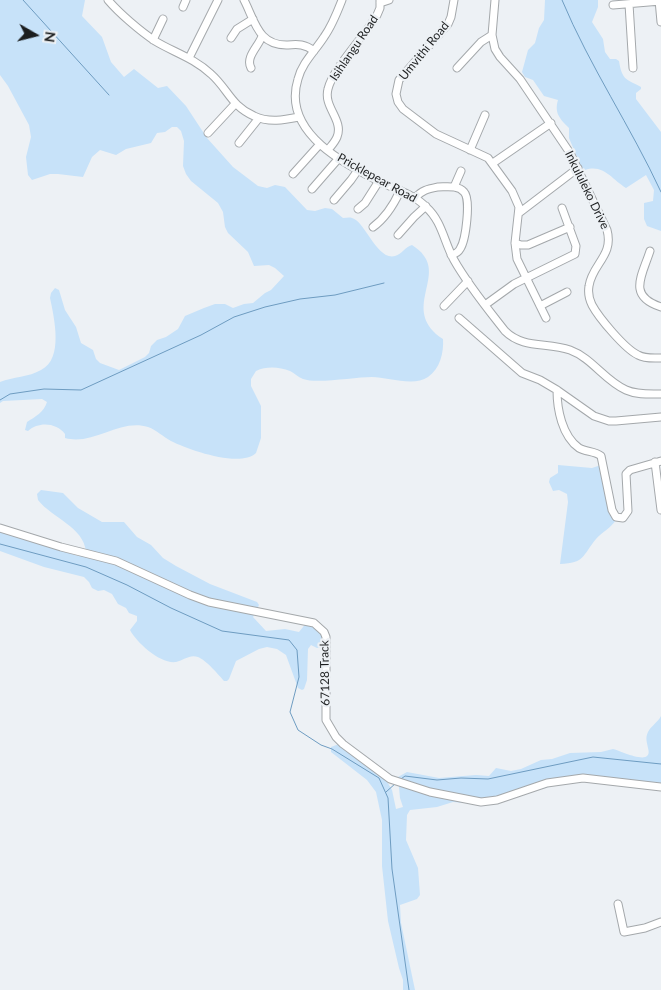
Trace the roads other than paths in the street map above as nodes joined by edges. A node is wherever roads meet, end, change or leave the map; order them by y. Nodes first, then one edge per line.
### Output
1 (108, 0) edge
2 (186, 0) edge
3 (218, 0) edge
4 (244, 0) edge
5 (342, 0) edge
6 (389, 0) edge
7 (454, 0) edge
8 (495, 0) edge
9 (380, 1) edge
10 (660, 1) edge
11 (629, 4) junction
12 (613, 5) dead end
13 (183, 7) dead end
14 (163, 19) dead end
15 (253, 19) junction
16 (661, 22) edge
17 (492, 35) junction
18 (262, 36) junction
19 (231, 38) dead end
20 (153, 40) junction
21 (314, 51) junction
22 (189, 58) junction
23 (251, 68) dead end
24 (457, 68) dead end
25 (633, 68) dead end
26 (235, 104) junction
27 (485, 115) dead end
28 (299, 117) junction
29 (260, 118) junction
30 (551, 122) junction
31 (208, 132) dead end
32 (239, 143) dead end
33 (320, 144) junction
34 (328, 150) junction
35 (470, 150) junction
36 (339, 158) junction
37 (493, 163) junction
38 (578, 168) junction
39 (358, 170) junction
40 (461, 171) dead end
41 (293, 174) dead end
42 (380, 181) junction
43 (454, 187) junction
44 (312, 189) dead end
45 (400, 191) junction
46 (414, 198) junction
47 (334, 200) dead end
48 (426, 206) junction
49 (562, 208) dead end
50 (358, 209) dead end
51 (519, 213) junction
52 (373, 227) dead end
53 (570, 227) junction
54 (398, 235) dead end
55 (515, 243) junction
56 (650, 251) dead end
57 (451, 255) junction
58 (526, 278) junction
59 (468, 281) junction
60 (567, 292) dead end
61 (485, 305) junction
62 (444, 306) dead end
63 (540, 306) junction
64 (661, 308) edge
65 (460, 318) dead end
66 (546, 318) dead end
67 (661, 358) edge
68 (557, 390) junction
69 (661, 394) edge
70 (661, 417) edge
71 (658, 462) edge
72 (661, 510) edge
73 (0, 528) edge
74 (661, 787) edge
75 (618, 904) dead end
76 (661, 922) edge

1 - 20 street
2 - 13 street
3 - 22 street
4 - 15 street
5 - 21 street, Pricklepear Road
6 - 9 street
7 - 35 street, Umvithi Road
8 - 17 street, Inkululeko Drive
9 - 34 street, Isihlangu Road
10 - 11 street
10 - 16 street
11 - 12 street
11 - 25 street
14 - 20 street
15 - 18 street
15 - 19 street
17 - 24 street
17 - 30 street, Inkululeko Drive
18 - 21 street
18 - 23 street
20 - 22 street
21 - 28 street, Pricklepear Road
22 - 26 street
26 - 29 street
26 - 31 street
27 - 35 street
28 - 29 street
28 - 33 street, Pricklepear Road
29 - 32 street
30 - 37 street
30 - 38 street, Inkululeko Drive
33 - 34 street, Pricklepear Road
33 - 41 street
34 - 36 street, Pricklepear Road
35 - 37 street, Umvithi Road
36 - 39 street, Pricklepear Road
36 - 44 street
37 - 51 street, Umvithi Road
38 - 51 street
38 - 67 street, Inkululeko Drive
39 - 42 street, Pricklepear Road
39 - 47 street
40 - 43 street
42 - 45 street, Pricklepear Road
42 - 50 street
43 - 46 street
43 - 57 street
45 - 46 street, Pricklepear Road
45 - 52 street
46 - 48 street, Pricklepear Road
48 - 54 street
48 - 57 street, Pricklepear Road
49 - 53 street
51 - 55 street, Umvithi Road
53 - 55 street
53 - 58 street
55 - 58 street, Umvithi Road
56 - 64 street
57 - 59 street, Pricklepear Road
58 - 61 street
58 - 63 street, Umvithi Road
59 - 61 street, Pricklepear Road
59 - 62 street
60 - 63 street
61 - 69 street, Pricklepear Road
63 - 66 street, Umvithi Road
65 - 68 street
68 - 70 street
68 - 71 street
71 - 72 street
73 - 74 street, 67128 Track
75 - 76 street

